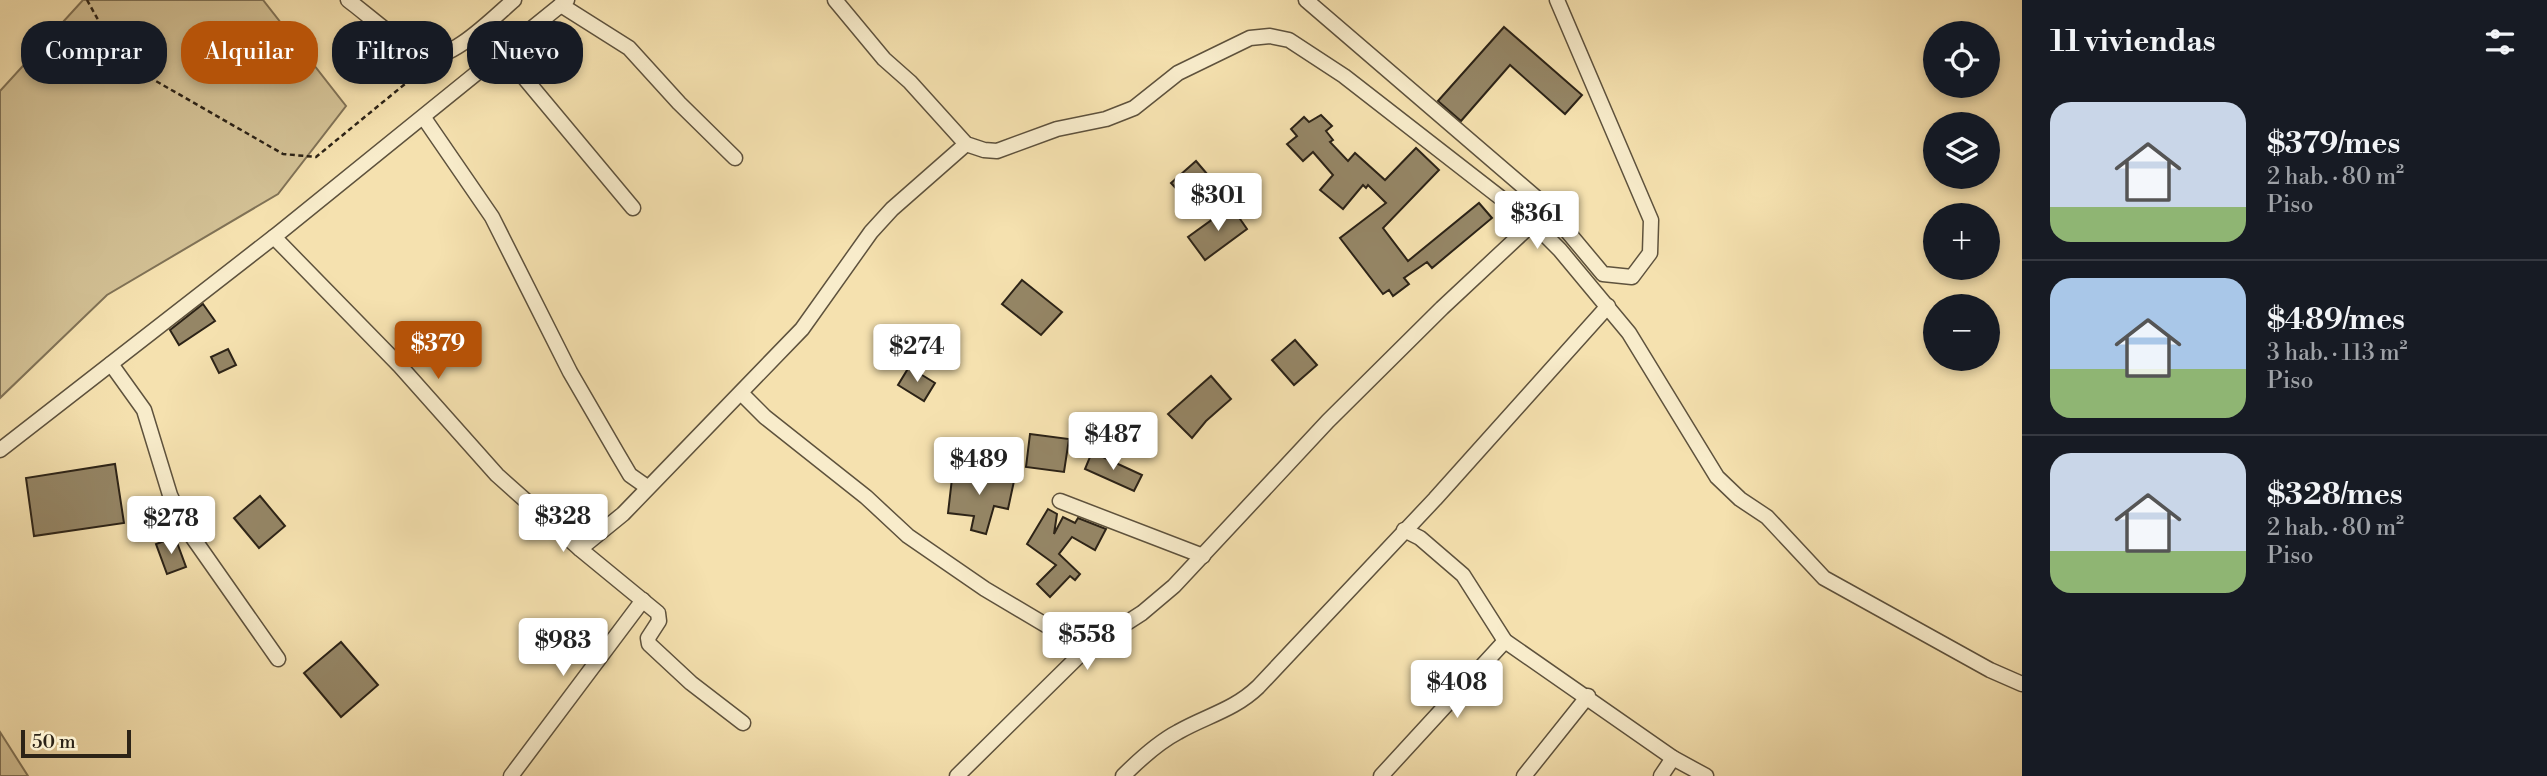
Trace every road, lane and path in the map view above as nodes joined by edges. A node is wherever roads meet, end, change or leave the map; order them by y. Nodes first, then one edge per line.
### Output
1 (87, 0) edge
2 (348, 0) edge
3 (514, 0) edge
4 (835, 0) edge
5 (1306, 0) edge
6 (1557, 0) edge
7 (564, 2) edge
8 (376, 21) edge
9 (541, 21) edge
10 (453, 50) edge
11 (467, 82) edge
12 (405, 84) edge
13 (530, 84) edge
14 (424, 118) junction
15 (966, 144) junction
16 (735, 158) dead end
17 (633, 208) dead end
18 (1533, 223) junction
19 (274, 237) junction
20 (1608, 306) junction
21 (111, 364) junction
22 (741, 393) junction
23 (0, 450) edge
24 (648, 487) junction
25 (1060, 501) dead end
26 (1404, 530) junction
27 (580, 549) junction
28 (1203, 556) junction
29 (643, 600) junction
30 (1506, 641) junction
31 (1086, 649) junction
32 (278, 659) dead end
33 (2022, 684) edge
34 (1588, 696) junction
35 (743, 723) dead end
36 (1673, 758) junction
37 (511, 776) edge
38 (957, 776) edge
39 (1123, 776) edge
40 (1381, 776) edge
41 (1524, 776) edge
42 (1661, 776) edge
43 (1706, 776) edge

1 - 12 path
2 - 8 street
3 - 10 street
4 - 15 street
5 - 6 street
7 - 9 street
7 - 16 street
11 - 14 street
13 - 17 street
14 - 19 street
14 - 24 street
15 - 18 street
15 - 22 street
18 - 20 street
18 - 28 street
19 - 21 street
19 - 27 street
20 - 26 street
20 - 33 street
21 - 23 street
21 - 32 street
22 - 24 street
22 - 31 street
24 - 27 street
25 - 28 street
26 - 30 street
26 - 39 street
27 - 29 street
28 - 31 street
29 - 35 street
29 - 37 street
30 - 34 street
30 - 40 street
31 - 38 street
34 - 36 street
34 - 41 street
36 - 42 street
36 - 43 street

